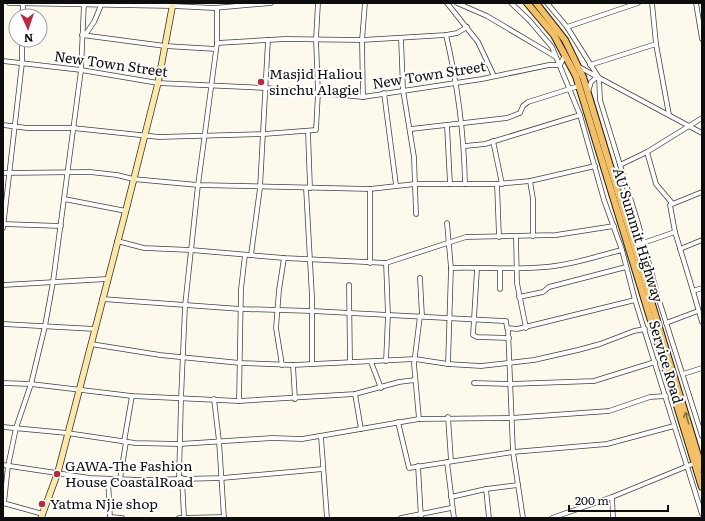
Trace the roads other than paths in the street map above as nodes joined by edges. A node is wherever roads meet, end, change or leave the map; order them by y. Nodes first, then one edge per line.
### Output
1 (8, 3) edge
2 (214, 3) edge
3 (261, 3) edge
4 (271, 3) edge
5 (318, 3) edge
6 (365, 3) edge
7 (447, 3) edge
8 (457, 3) edge
9 (511, 3) edge
10 (527, 3) edge
11 (536, 3) edge
12 (547, 3) edge
13 (638, 3) edge
14 (652, 3) edge
15 (696, 3) edge
16 (23, 4) edge
17 (84, 4) edge
18 (102, 4) edge
19 (173, 4) edge
20 (702, 7) edge
21 (216, 8) junction
22 (697, 10) junction
23 (467, 27) junction
24 (567, 27) junction
25 (84, 35) junction
26 (446, 35) junction
27 (401, 38) junction
28 (316, 39) junction
29 (702, 39) edge
30 (268, 40) junction
31 (362, 40) junction
32 (217, 43) junction
33 (656, 44) junction
34 (165, 46) junction
35 (22, 48) edge
36 (216, 49) junction
37 (566, 54) junction
38 (556, 57) junction
39 (3, 60) edge
40 (22, 63) junction
41 (560, 65) junction
42 (590, 65) junction
43 (578, 67) junction
44 (81, 70) junction
45 (494, 76) junction
46 (598, 77) junction
47 (457, 82) junction
48 (158, 84) junction
49 (212, 86) junction
50 (579, 86) junction
51 (266, 88) junction
52 (570, 89) junction
53 (403, 90) junction
54 (588, 92) junction
55 (318, 93) junction
56 (384, 93) junction
57 (363, 97) junction
58 (580, 115) junction
59 (669, 115) junction
60 (702, 118) edge
61 (463, 124) junction
62 (3, 125) edge
63 (447, 126) junction
64 (689, 126) junction
65 (15, 127) junction
66 (73, 128) junction
67 (411, 130) junction
68 (308, 132) junction
69 (702, 133) edge
70 (264, 134) junction
71 (144, 135) junction
72 (204, 136) junction
73 (493, 141) junction
74 (464, 146) junction
75 (647, 152) junction
76 (620, 165) junction
77 (595, 166) junction
78 (3, 173) edge
79 (10, 173) junction
80 (67, 174) junction
81 (133, 179) junction
82 (530, 181) junction
83 (415, 184) junction
84 (450, 184) junction
85 (465, 184) junction
86 (500, 184) junction
87 (198, 185) junction
88 (396, 186) junction
89 (260, 188) junction
90 (308, 188) junction
91 (370, 189) junction
92 (702, 192) edge
93 (5, 199) edge
94 (64, 199) junction
95 (672, 203) junction
96 (126, 211) junction
97 (416, 214) dead end
98 (447, 223) dead end
99 (3, 225) edge
100 (61, 226) junction
101 (614, 226) junction
102 (675, 232) junction
103 (533, 236) junction
104 (499, 237) junction
105 (516, 237) junction
106 (702, 240) edge
107 (117, 241) junction
108 (449, 243) junction
109 (644, 244) junction
110 (634, 246) junction
111 (680, 249) junction
112 (191, 250) junction
113 (622, 250) junction
114 (245, 255) junction
115 (251, 255) junction
116 (284, 258) junction
117 (309, 260) junction
118 (370, 263) junction
119 (386, 263) junction
120 (626, 267) junction
121 (451, 268) junction
122 (517, 268) junction
123 (477, 269) junction
124 (500, 269) junction
125 (420, 278) dead end
126 (107, 279) junction
127 (53, 282) junction
128 (3, 285) edge
129 (349, 285) dead end
130 (702, 288) edge
131 (500, 289) dead end
132 (693, 291) junction
133 (519, 296) junction
134 (102, 299) junction
135 (635, 300) junction
136 (185, 306) junction
137 (241, 309) junction
138 (277, 309) junction
139 (698, 310) junction
140 (312, 311) junction
141 (348, 313) junction
142 (388, 315) junction
143 (421, 316) junction
144 (448, 318) junction
145 (474, 319) junction
146 (702, 322) edge
147 (666, 323) junction
148 (3, 324) edge
149 (45, 326) junction
150 (526, 328) junction
151 (644, 328) junction
152 (95, 329) junction
153 (508, 329) junction
154 (509, 338) junction
155 (91, 344) junction
156 (183, 357) junction
157 (415, 359) junction
158 (386, 361) junction
159 (350, 362) junction
160 (371, 362) junction
161 (655, 362) junction
162 (240, 363) junction
163 (510, 363) junction
164 (312, 364) junction
165 (448, 364) junction
166 (282, 365) junction
167 (293, 365) junction
168 (702, 368) edge
169 (683, 374) junction
170 (415, 380) junction
171 (474, 383) dead end
172 (3, 384) edge
173 (31, 384) junction
174 (510, 384) junction
175 (381, 388) junction
176 (79, 391) junction
177 (355, 394) junction
178 (132, 396) junction
179 (666, 396) junction
180 (181, 398) junction
181 (214, 399) junction
182 (295, 399) junction
183 (239, 400) junction
184 (448, 417) junction
185 (511, 418) junction
186 (419, 419) junction
187 (398, 422) junction
188 (674, 426) junction
189 (3, 427) edge
190 (16, 428) junction
191 (361, 430) junction
192 (67, 433) junction
193 (702, 436) edge
194 (321, 437) junction
195 (219, 441) junction
196 (125, 442) junction
197 (180, 444) junction
198 (513, 452) junction
199 (449, 462) junction
200 (695, 463) junction
201 (3, 465) edge
202 (8, 466) junction
203 (418, 466) junction
204 (686, 466) junction
205 (323, 469) junction
206 (702, 469) edge
207 (58, 472) junction
208 (181, 478) junction
209 (222, 478) junction
210 (120, 479) junction
211 (108, 480) junction
212 (518, 485) junction
213 (702, 487) edge
214 (486, 489) junction
215 (451, 497) junction
216 (612, 497) junction
217 (3, 503) edge
218 (452, 508) junction
219 (702, 514) edge
220 (42, 516) edge
221 (420, 516) edge
222 (110, 517) edge
223 (122, 518) edge
224 (179, 518) edge
225 (184, 518) edge
226 (224, 518) edge
227 (327, 518) edge
228 (402, 518) edge
229 (454, 518) edge
230 (489, 518) edge
231 (523, 518) edge
232 (552, 518) edge
233 (613, 518) edge

1 - 16 street
2 - 21 street
3 - 4 street
3 - 21 street
5 - 28 street
6 - 31 street
7 - 23 street
8 - 38 street
9 - 38 street, Service Road
10 - 37 main road, AU Summit Highway
11 - 43 main road, AU Summit Highway
12 - 24 street
13 - 24 street
14 - 33 street
15 - 22 street
16 - 17 street
17 - 18 street
17 - 25 street
18 - 19 street
18 - 25 street
19 - 21 street
19 - 34 street
20 - 22 street
21 - 32 street
22 - 29 street
23 - 26 street
23 - 45 street
24 - 42 street
25 - 34 street
25 - 44 street
26 - 27 street
26 - 47 street
27 - 31 street
27 - 53 street
28 - 30 street
28 - 31 street
28 - 55 street
30 - 32 street
30 - 51 street
31 - 57 street
32 - 36 street
33 - 42 street
33 - 59 street
34 - 36 street
34 - 48 street
35 - 40 street
36 - 49 street
37 - 41 street
37 - 50 main road, AU Summit Highway
38 - 41 street, Service Road
39 - 40 street, New Town Street
40 - 44 street, New Town Street
40 - 65 street
41 - 45 street, New Town Street
41 - 52 street, Service Road
42 - 46 street
43 - 46 street
43 - 54 main road, AU Summit Highway
44 - 48 street, New Town Street
44 - 66 street
45 - 47 street, New Town Street
46 - 54 street
46 - 59 street
46 - 76 street, Service Road
47 - 53 street, New Town Street
47 - 61 street
48 - 49 street, New Town Street
48 - 71 street
49 - 51 street, New Town Street
49 - 72 street
50 - 52 street
50 - 200 main road, AU Summit Highway
51 - 55 street, New Town Street
51 - 70 street
52 - 58 street, Service Road
52 - 61 street
53 - 56 street, New Town Street
53 - 67 street
54 - 110 main road, AU Summit Highway
55 - 57 street, New Town Street
55 - 68 street
56 - 57 street, New Town Street
56 - 88 street
58 - 73 street
58 - 77 street, Service Road
59 - 64 street
60 - 64 street
61 - 63 street
61 - 74 street
62 - 65 street
63 - 67 street
63 - 84 street
64 - 69 street
64 - 75 street
65 - 66 street
65 - 79 street
66 - 71 street
66 - 80 street
67 - 83 street
68 - 70 street
68 - 90 street
70 - 72 street
70 - 89 street
71 - 72 street
71 - 81 street
72 - 87 street
73 - 74 street
73 - 86 street
74 - 85 street
75 - 76 street
75 - 95 street
76 - 109 street, Service Road
77 - 82 street
77 - 101 street, Service Road
78 - 79 street
79 - 80 street
79 - 93 street
80 - 81 street
80 - 94 street
81 - 87 street
81 - 96 street
82 - 86 street
82 - 103 street
83 - 84 street
83 - 88 street
83 - 97 street
84 - 85 street
85 - 86 street
86 - 104 street
87 - 89 street
87 - 112 street
88 - 91 street
89 - 90 street
89 - 115 street
90 - 91 street
90 - 117 street
91 - 118 street
92 - 95 street
93 - 99 street
94 - 96 street
94 - 100 street
95 - 102 street
96 - 107 street
98 - 108 street
99 - 100 street
100 - 127 street
101 - 103 street
101 - 113 street, Service Road
102 - 109 street
102 - 111 street
103 - 105 street
104 - 105 street
104 - 108 street
105 - 122 street
106 - 111 street
107 - 112 street
107 - 126 street
108 - 119 street
108 - 121 street
109 - 110 street
109 - 147 street, Service Road
206 -> 110 main road, AU Summit Highway
111 - 132 street
112 - 114 street
112 - 136 street
113 - 120 street, Service Road
113 - 122 street
114 - 115 street
114 - 137 street
115 - 116 street
116 - 117 street
116 - 138 street
117 - 118 street
117 - 140 street
118 - 119 street
119 - 142 street
120 - 133 street
120 - 135 street, Service Road
121 - 123 street
121 - 144 street
122 - 124 street
122 - 133 street
123 - 124 street
123 - 145 street
124 - 131 street
125 - 143 street
126 - 127 street
126 - 134 street
127 - 128 street
127 - 149 street
129 - 141 street
130 - 132 street
132 - 139 street
133 - 150 street
134 - 136 street
134 - 152 street
135 - 150 street
135 - 151 street, Service Road
136 - 137 street
136 - 156 street
137 - 138 street
137 - 162 street
138 - 140 street
138 - 166 street
139 - 146 street
139 - 147 street
140 - 141 street
140 - 164 street
141 - 142 street
141 - 159 street
142 - 143 street
142 - 158 street
143 - 144 street
143 - 157 street
144 - 145 street
144 - 165 street
145 - 153 street
145 - 154 street
147 - 169 street, Service Road
148 - 149 street
149 - 152 street
149 - 173 street
150 - 153 street
151 - 161 street, Service Road
151 - 163 street
152 - 155 street
153 - 154 street
154 - 163 street
155 - 156 street
155 - 176 street
156 - 162 street
156 - 180 street
157 - 158 street
157 - 165 street
157 - 170 street
158 - 160 street
159 - 160 street
159 - 164 street
160 - 175 street
161 - 174 street
161 - 179 street, Service Road
162 - 166 street
162 - 183 street
163 - 165 street
163 - 174 street
164 - 167 street
166 - 167 street
167 - 182 street
168 - 169 street
169 - 193 street, Service Road
170 - 175 street
170 - 186 street
171 - 174 street
172 - 173 street
173 - 176 street
173 - 190 street
174 - 185 street
175 - 177 street
176 - 178 street
176 - 192 street
177 - 182 street
177 - 191 street
178 - 180 street
178 - 196 street
179 - 185 street
179 - 188 street, Service Road
180 - 181 street
180 - 197 street
181 - 183 street
181 - 195 street
182 - 183 street
184 - 185 street
184 - 186 street
184 - 199 street
185 - 198 street
186 - 187 street
187 - 191 street
187 - 203 street
188 - 198 street
188 - 204 street, Service Road
189 - 190 street
190 - 192 street
190 - 202 street
191 - 194 street
192 - 196 street
192 - 207 street
194 - 195 street
194 - 205 street
195 - 197 street
195 - 209 street
196 - 197 street
196 - 210 street
197 - 208 street
198 - 199 street
198 - 212 street
199 - 203 street
199 - 215 street
200 - 204 street
200 - 213 main road, AU Summit Highway
201 - 202 street
202 - 207 street
202 - 217 street
203 - 221 street
204 - 216 street
204 - 219 street, Service Road
205 - 209 street
205 - 227 street
207 - 211 street
207 - 220 street
208 - 209 street
208 - 210 street
208 - 225 street
209 - 226 street
210 - 211 street
211 - 222 street
212 - 214 street
212 - 231 street
214 - 215 street
214 - 230 street
215 - 218 street
216 - 232 street
216 - 233 street
217 - 220 street
218 - 221 street
218 - 229 street
221 - 228 street
222 - 223 street
224 - 225 street
225 - 226 street

